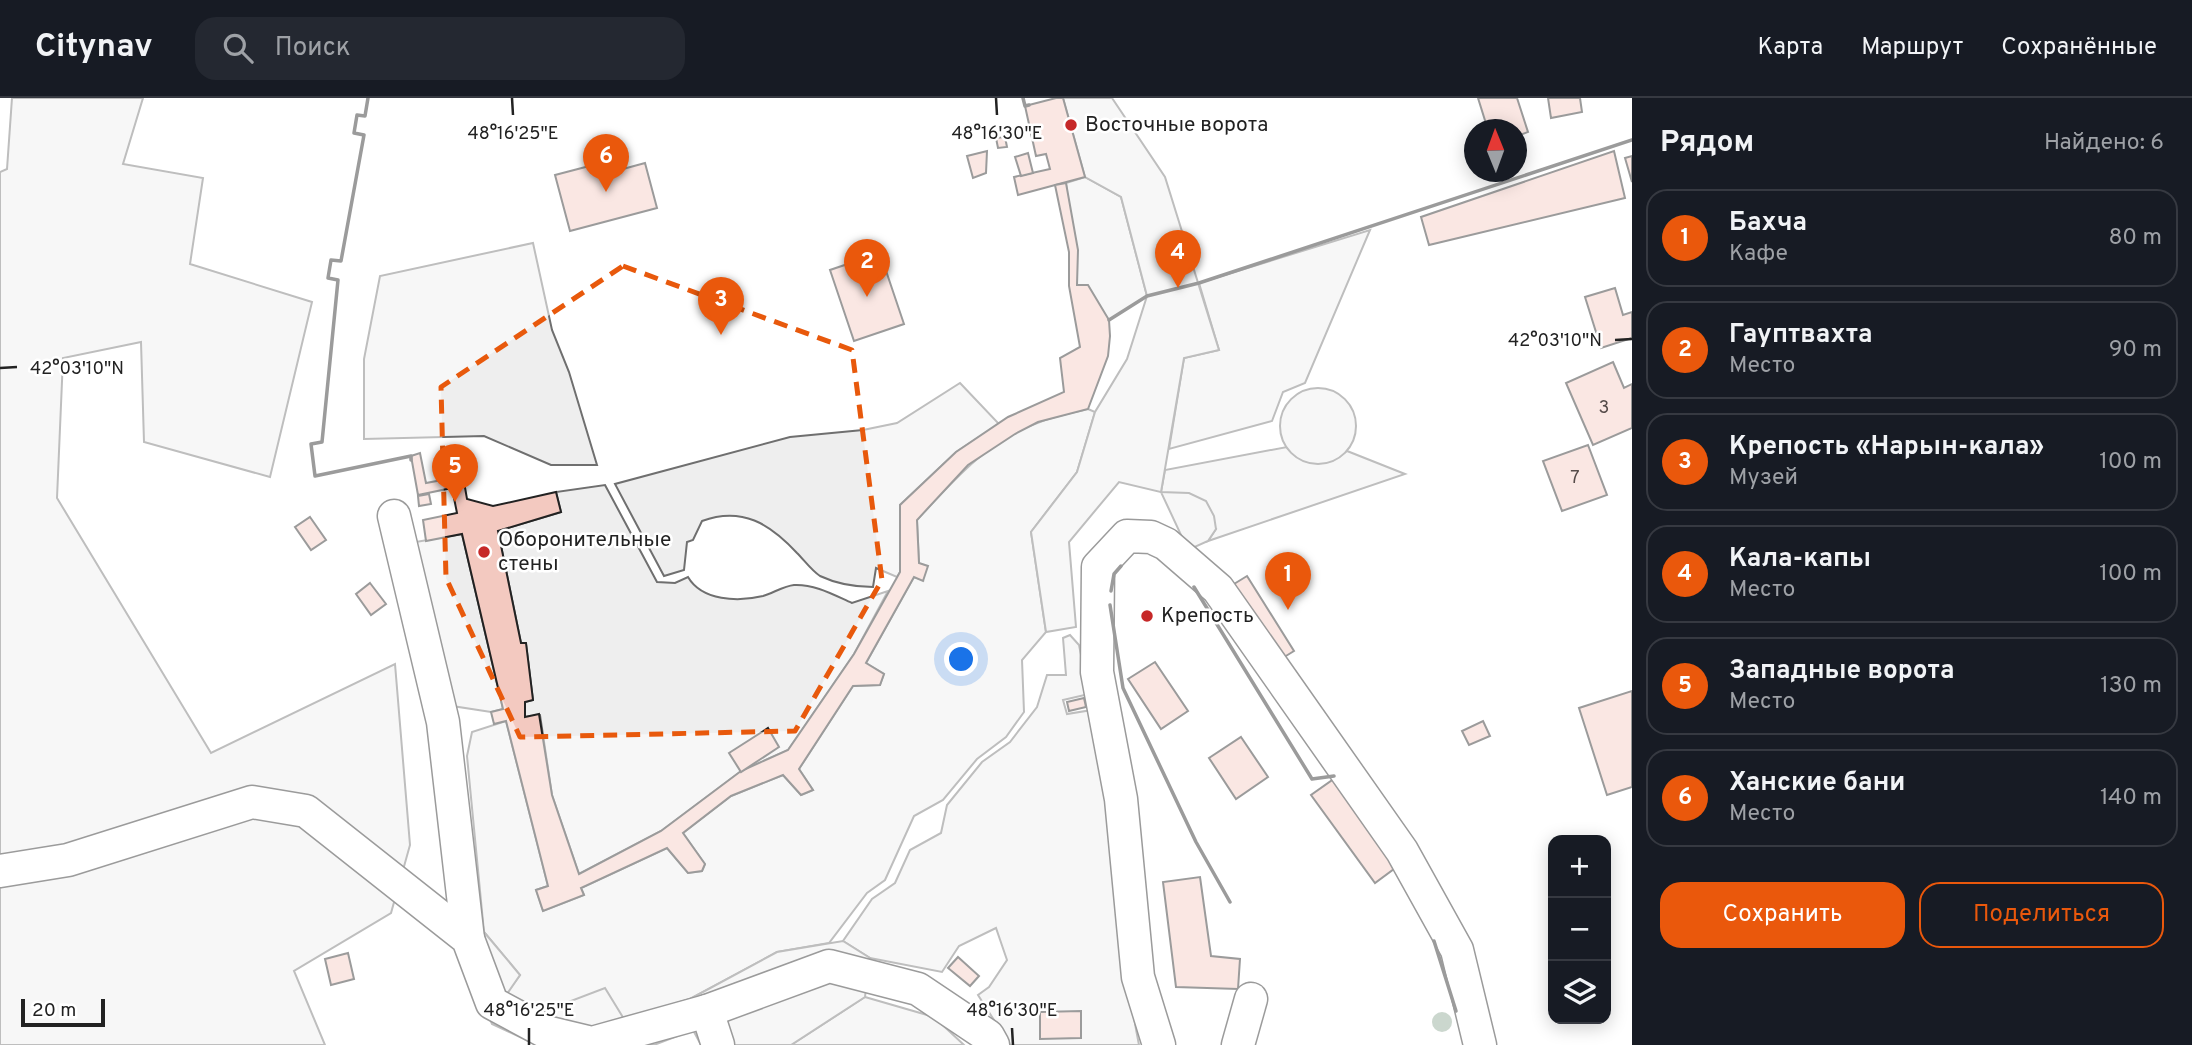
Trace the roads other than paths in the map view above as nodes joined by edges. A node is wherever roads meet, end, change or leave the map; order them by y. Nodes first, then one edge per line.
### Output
1 (394, 516) dead end
2 (0, 871) edge
3 (468, 939) junction
4 (1251, 999) dead end
5 (707, 1011) junction
6 (718, 1045) edge
7 (993, 1045) edge
8 (1159, 1045) edge
9 (1238, 1045) edge
10 (1480, 1045) edge

1 - 3 street
2 - 3 street
3 - 5 street
4 - 9 street
5 - 6 street
5 - 7 street
8 - 10 street

